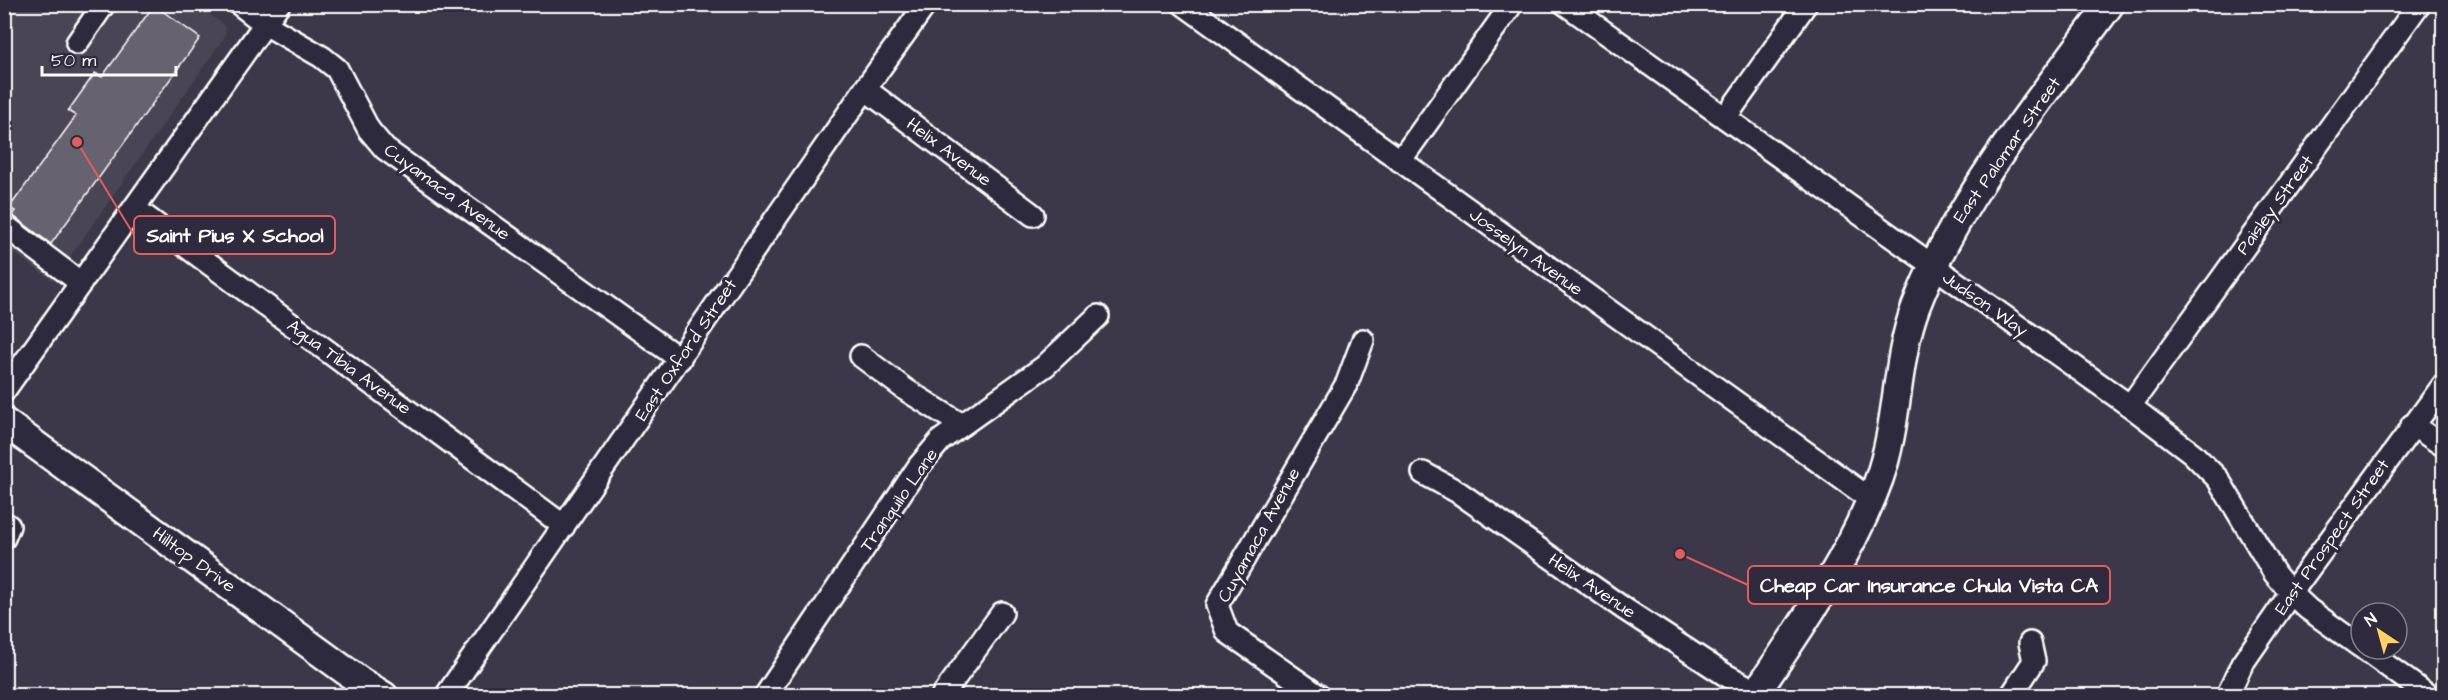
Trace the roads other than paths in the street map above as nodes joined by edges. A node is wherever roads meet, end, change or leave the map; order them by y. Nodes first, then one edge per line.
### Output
1 (104, 4) edge
2 (239, 4) edge
3 (279, 4) edge
4 (926, 4) edge
5 (1183, 4) edge
6 (1512, 4) edge
7 (1565, 4) edge
8 (1806, 4) edge
9 (2110, 4) edge
10 (2419, 4) edge
11 (265, 24) junction
12 (77, 43) dead end
13 (864, 88) junction
14 (1725, 118) junction
15 (1400, 161) junction
16 (134, 208) junction
17 (1033, 215) dead end
18 (4, 225) edge
19 (1933, 268) junction
20 (81, 283) junction
21 (1098, 316) dead end
22 (1363, 340) dead end
23 (861, 356) dead end
24 (680, 359) junction
25 (2444, 384) edge
26 (4, 391) edge
27 (2130, 406) junction
28 (4, 422) edge
29 (962, 425) junction
30 (2412, 425) junction
31 (2444, 446) edge
32 (1423, 472) dead end
33 (1869, 498) junction
34 (4, 523) edge
35 (564, 526) junction
36 (4, 538) edge
37 (2291, 593) junction
38 (1002, 613) dead end
39 (2349, 639) edge
40 (2030, 643) dead end
41 (2380, 661) edge
42 (1758, 694) edge
43 (384, 696) edge
44 (446, 696) edge
45 (765, 696) edge
46 (942, 696) edge
47 (1319, 696) edge
48 (2011, 696) edge
49 (2227, 696) edge
50 (2429, 696) edge

1 - 12 street
2 - 11 street, Cuyamaca Avenue
3 - 11 street
4 - 13 street, East Oxford Street
5 - 15 street, Josselyn Avenue
6 - 15 street
7 - 14 street, Judson Way
8 - 14 street
9 - 19 main road, East Palomar Street
10 - 27 street, Paisley Street
11 - 16 street
11 - 24 street, Cuyamaca Avenue
13 - 17 street, Helix Avenue
13 - 24 street, East Oxford Street
14 - 19 street, Judson Way
15 - 33 street, Josselyn Avenue
16 - 20 street
16 - 35 street, Agua Tibia Avenue
18 - 20 street
19 - 27 street, Judson Way
19 - 33 main road, East Palomar Street
20 - 26 street
21 - 29 street, Tranquilo Lane
22 - 47 street, Cuyamaca Avenue
23 - 29 street
24 - 35 street, East Oxford Street
25 - 30 street, East Prospect Street
27 - 37 street, Judson Way
28 - 43 main road, Hilltop Drive
29 - 45 street, Tranquilo Lane
30 - 31 street
30 - 37 street, East Prospect Street
32 - 42 street, Helix Avenue
33 - 42 main road, East Palomar Street
34 - 36 street
35 - 44 street, East Oxford Street
37 - 39 street, Judson Way
37 - 49 street, East Prospect Street
38 - 46 street
40 - 48 street
41 - 50 street, Judson Way

